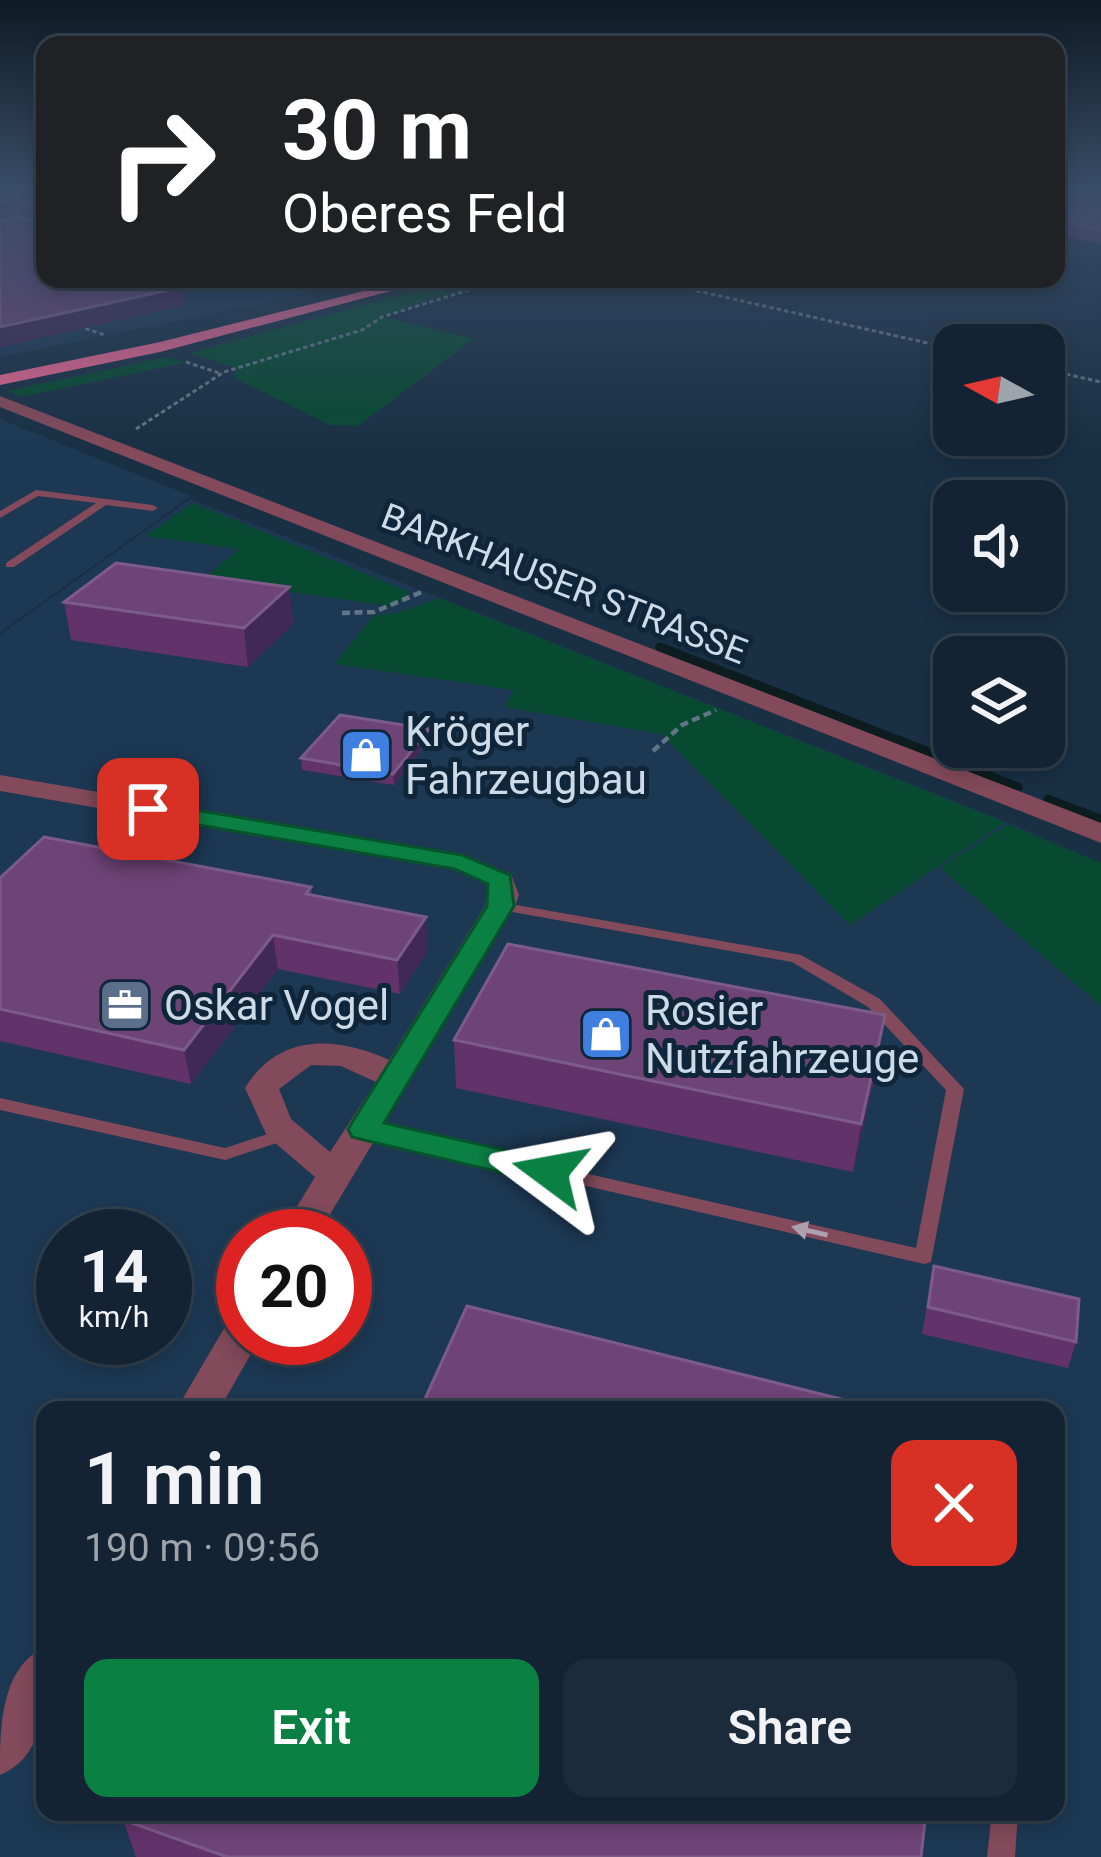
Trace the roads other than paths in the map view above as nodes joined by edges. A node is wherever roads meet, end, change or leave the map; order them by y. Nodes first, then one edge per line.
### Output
1 (362, 288) edge
2 (390, 288) edge
3 (142, 346) junction
4 (0, 371) edge
5 (0, 380) edge
6 (0, 401) edge
7 (104, 502) junction
8 (153, 508) dead end
9 (0, 515) edge
10 (10, 565) dead end
11 (0, 783) edge
12 (1101, 834) edge
13 (500, 906) junction
14 (395, 1078) junction
15 (0, 1104) edge
16 (364, 1129) junction
17 (286, 1134) junction
18 (336, 1173) junction
19 (314, 1209) edge
20 (223, 1365) edge
21 (202, 1401) edge
22 (36, 1686) edge
23 (0, 1748) edge
24 (1003, 1821) edge
25 (1001, 1857) edge

1 - 3 highway
2 - 3 highway
3 - 4 highway
3 - 5 highway
6 - 12 street, BARKHAUSER STRASSE
7 - 8 lane
7 - 9 lane
7 - 10 lane
11 - 13 street
13 - 14 street
13 -> 16 lane
14 - 16 street
14 - 17 street
15 - 17 lane
16 - 18 street
17 - 18 street
18 - 19 street
20 - 21 street
22 - 23 street
24 - 25 lane

